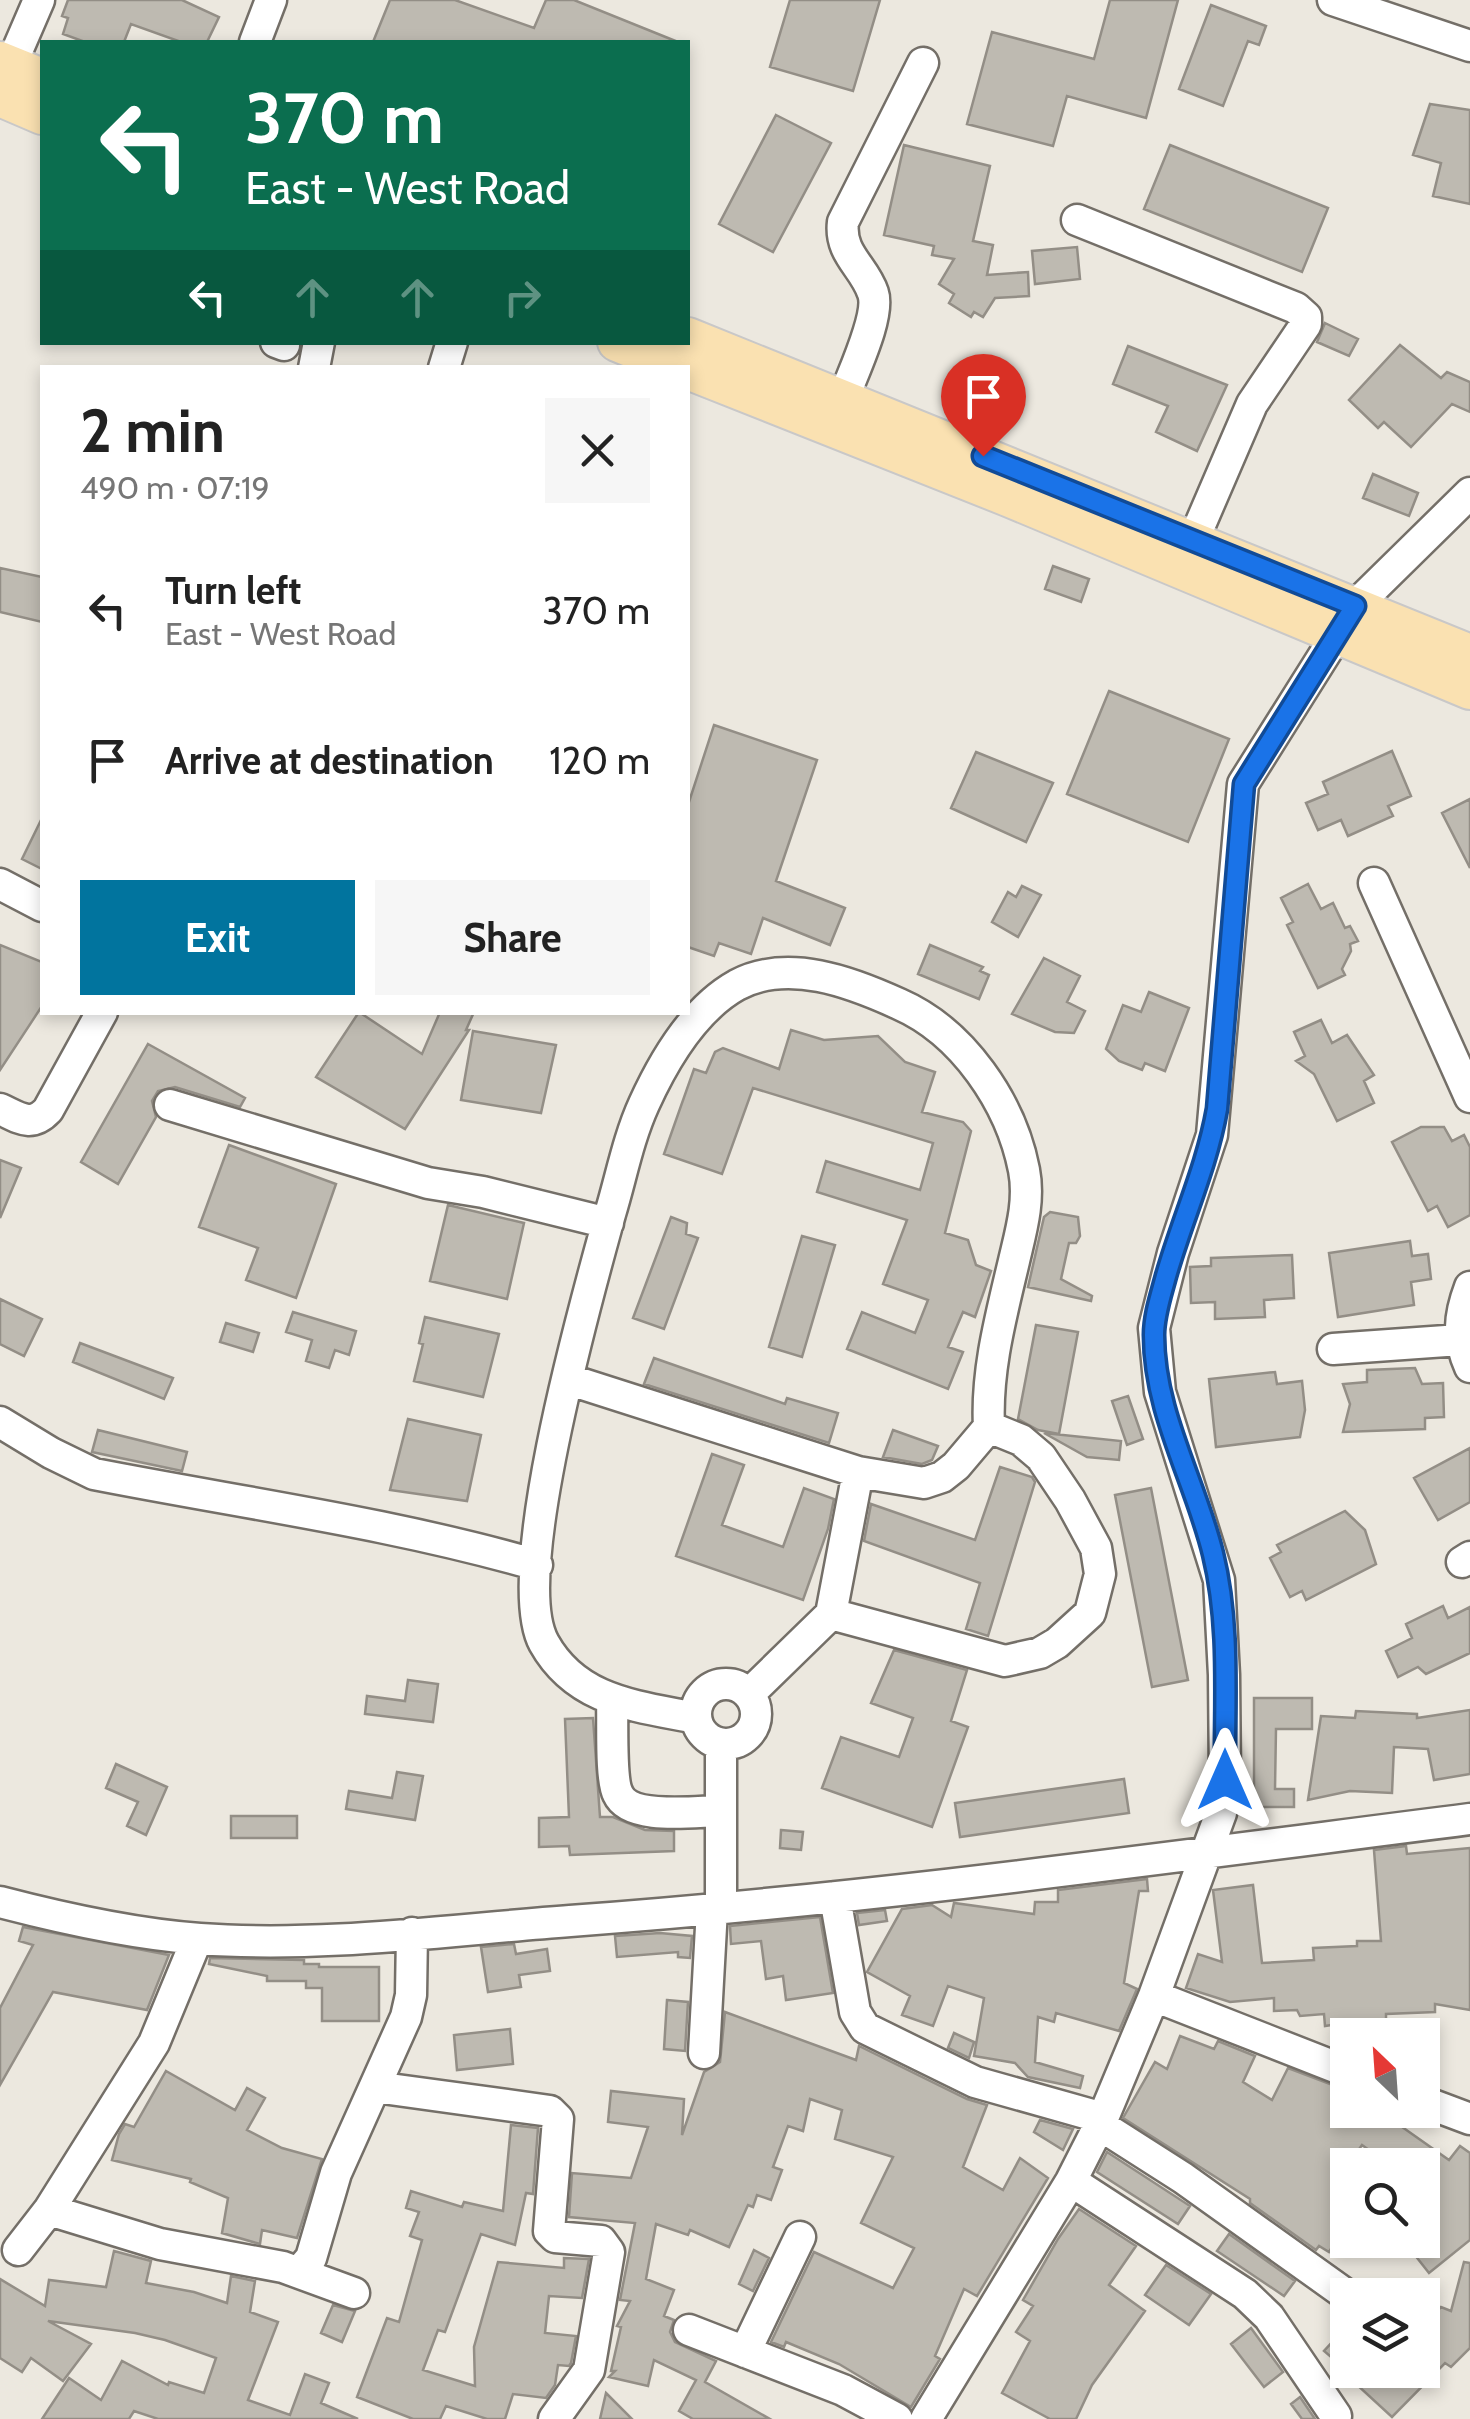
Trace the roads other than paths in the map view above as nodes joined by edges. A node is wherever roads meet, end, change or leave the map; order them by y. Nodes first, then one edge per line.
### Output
1 (39, 0) edge
2 (271, 0) edge
3 (1333, 0) edge
4 (257, 40) edge
5 (1470, 46) edge
6 (922, 64) dead end
7 (14, 75) edge
8 (40, 112) edge
9 (1078, 220) dead end
10 (690, 338) edge
11 (624, 345) edge
12 (673, 365) edge
13 (690, 371) edge
14 (843, 400) junction
15 (1470, 493) edge
16 (1193, 542) junction
17 (1346, 622) junction
18 (1470, 654) edge
19 (1470, 690) edge
20 (1374, 883) dead end
21 (0, 884) edge
22 (40, 905) edge
23 (100, 1015) edge
24 (1470, 1097) edge
25 (170, 1105) dead end
26 (0, 1109) edge
27 (608, 1223) junction
28 (1470, 1287) edge
29 (1333, 1350) dead end
30 (1465, 1353) edge
31 (567, 1379) junction
32 (0, 1422) edge
33 (988, 1427) junction
34 (858, 1472) junction
35 (537, 1565) junction
36 (831, 1614) junction
37 (749, 1694) junction
38 (612, 1701) junction
39 (696, 1718) junction
40 (721, 1745) junction
41 (721, 1810) junction
42 (1470, 1819) edge
43 (1208, 1852) junction
44 (835, 1897) junction
45 (0, 1902) edge
46 (717, 1908) junction
47 (412, 1933) junction
48 (197, 1939) junction
49 (1154, 1996) junction
50 (704, 2053) dead end
51 (1330, 2065) edge
52 (375, 2087) junction
53 (1440, 2108) edge
54 (1470, 2119) edge
55 (1101, 2122) junction
56 (1072, 2182) junction
57 (49, 2210) junction
58 (800, 2238) dead end
59 (18, 2250) dead end
60 (299, 2272) junction
61 (1330, 2283) edge
62 (354, 2293) dead end
63 (689, 2330) dead end
64 (745, 2352) junction
65 (1336, 2416) dead end
66 (554, 2419) edge
67 (897, 2419) edge
68 (926, 2419) edge

1 - 7 street
2 - 4 street
3 - 5 street
6 - 14 street
7 - 8 main road
9 - 16 street
10 - 14 main road
11 - 12 main road
13 - 17 main road
14 - 16 main road
15 - 17 street
16 - 17 main road
17 - 18 main road
17 - 19 main road
17 - 43 street
20 - 24 street
21 - 22 street
23 - 26 street
25 - 27 street
27 - 31 street
27 - 33 street
28 - 30 street
29 - 30 street
31 - 34 street
31 - 35 street
32 - 35 street
33 - 34 street
33 - 36 street
34 - 36 street
35 - 38 street
36 - 37 street
37 - 39 street
37 - 40 street
38 - 39 street
38 - 41 street
39 - 40 street
40 - 41 street
41 - 46 street
42 - 43 street
43 - 44 street
43 - 49 street
44 - 46 street
44 - 55 street
45 - 48 street
46 - 47 street
46 - 50 street
47 - 48 street
47 - 52 street
48 - 57 street
49 - 51 street
49 - 55 street
52 - 60 street
52 - 66 street
53 - 54 street
55 - 56 street
55 - 61 street
56 - 65 street
56 - 68 street
57 - 59 street
57 - 60 street
58 - 64 street
60 - 62 street
63 - 64 street
64 - 67 street

